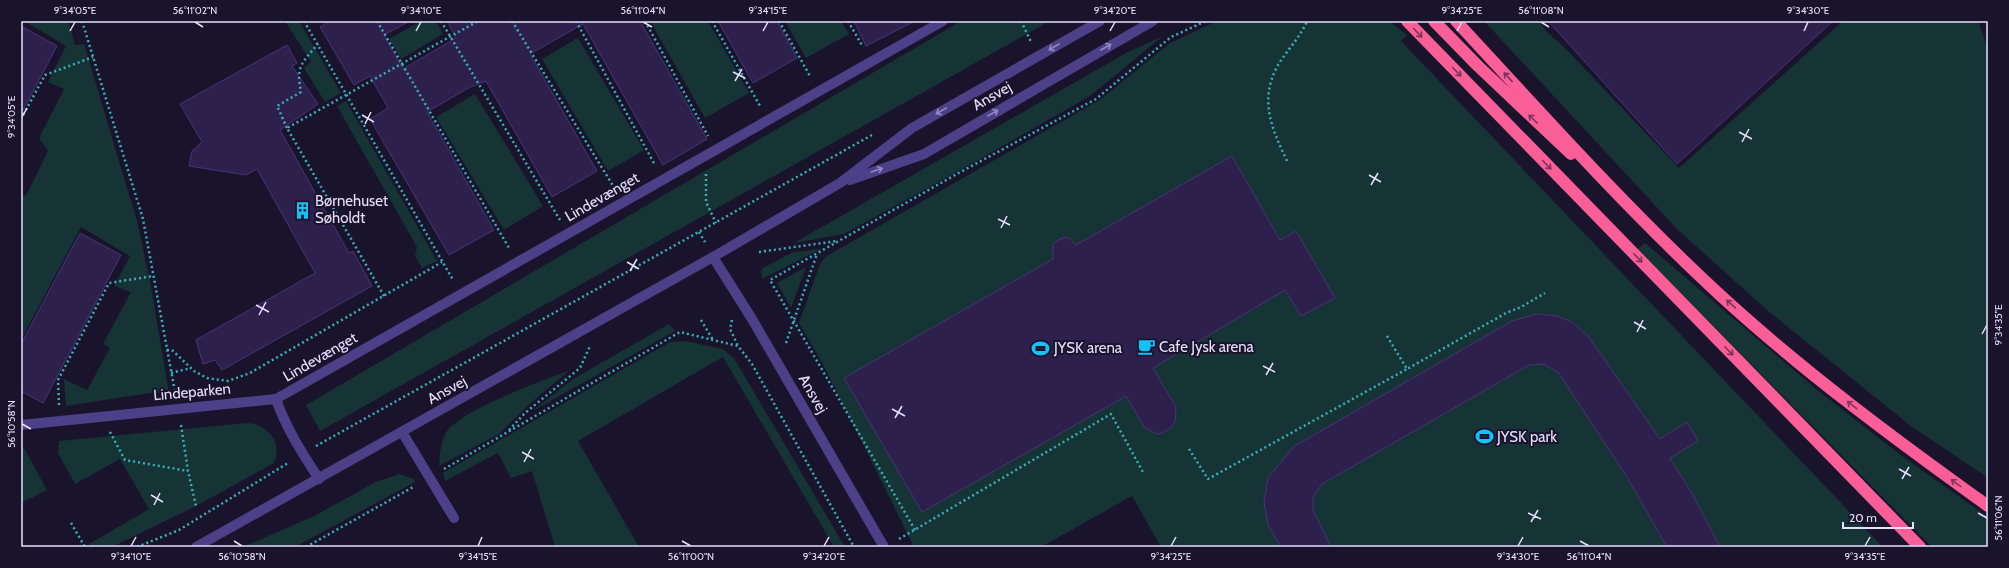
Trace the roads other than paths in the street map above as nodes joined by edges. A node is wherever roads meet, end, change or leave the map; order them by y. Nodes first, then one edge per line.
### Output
1 (943, 21) edge
2 (1100, 21) edge
3 (1153, 21) edge
4 (1407, 21) edge
5 (1434, 21) edge
6 (1456, 21) edge
7 (840, 183) junction
8 (1634, 211) junction
9 (713, 257) junction
10 (276, 399) junction
11 (21, 425) edge
12 (402, 432) junction
13 (319, 479) junction
14 (1988, 506) edge
15 (454, 518) dead end
16 (196, 547) edge
17 (884, 547) edge
18 (1920, 547) edge

1 - 10 street, Lindevænget
2 -> 7 street, Ansvej
7 -> 3 street, Ansvej
4 -> 18 highway
8 -> 5 highway
8 -> 6 highway
7 - 9 street, Ansvej
14 -> 8 highway
9 - 12 street, Ansvej
9 - 17 street, Ansvej
10 - 11 street, Lindeparken
10 - 13 street
12 - 13 street, Ansvej
12 - 15 street
13 - 16 street, Ansvej

